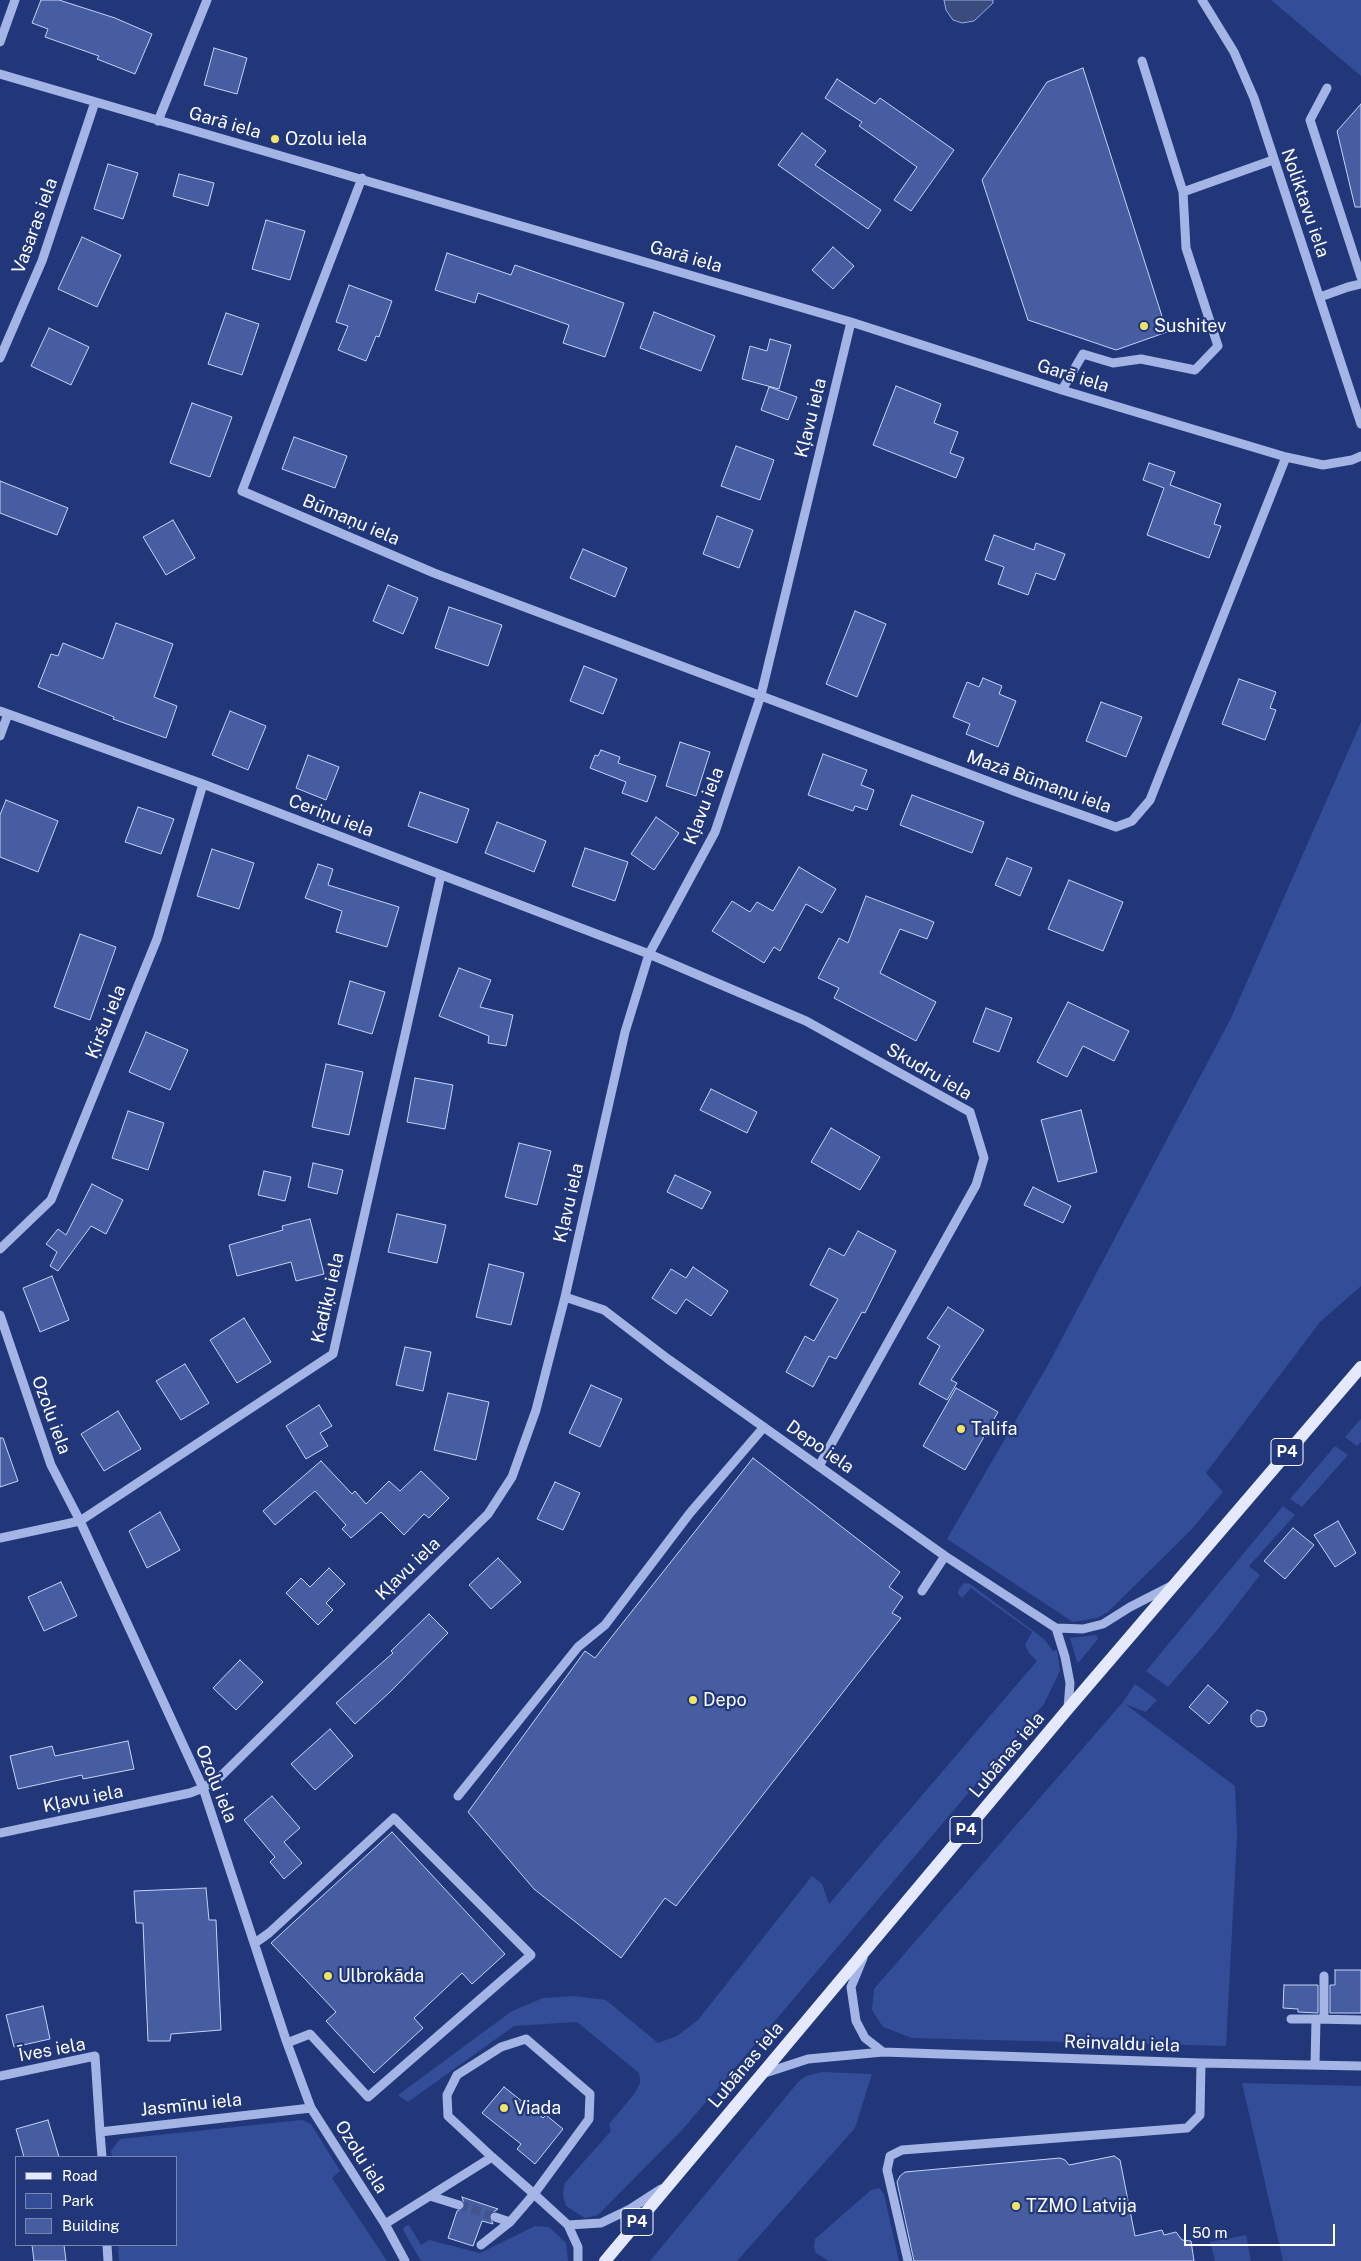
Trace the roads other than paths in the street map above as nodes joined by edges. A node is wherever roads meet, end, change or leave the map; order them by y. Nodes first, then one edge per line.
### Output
1 (15, 0) edge
2 (207, 0) edge
3 (1202, 0) edge
4 (0, 42) edge
5 (1142, 61) dead end
6 (0, 74) edge
7 (1327, 88) dead end
8 (95, 102) junction
9 (158, 121) junction
10 (1273, 160) junction
11 (362, 178) junction
12 (1183, 192) junction
13 (1361, 277) edge
14 (1361, 284) edge
15 (1320, 297) junction
16 (851, 322) junction
17 (0, 358) edge
18 (1062, 390) junction
19 (1361, 424) edge
20 (1361, 456) edge
21 (1286, 457) junction
22 (761, 696) junction
23 (4, 712) edge
24 (0, 736) edge
25 (202, 784) junction
26 (440, 876) junction
27 (649, 954) junction
28 (0, 1249) edge
29 (565, 1297) junction
30 (0, 1316) edge
31 (1361, 1366) edge
32 (764, 1427) junction
33 (819, 1466) junction
34 (80, 1521) junction
35 (0, 1538) edge
36 (945, 1556) junction
37 (1173, 1585) junction
38 (922, 1591) dead end
39 (1056, 1628) junction
40 (1067, 1710) junction
41 (203, 1788) junction
42 (458, 1796) dead end
43 (0, 1833) edge
44 (255, 1943) junction
45 (866, 1950) junction
46 (1324, 1976) dead end
47 (1291, 2019) dead end
48 (1320, 2019) junction
49 (1361, 2020) edge
50 (287, 2043) junction
51 (883, 2052) junction
52 (1201, 2063) junction
53 (1315, 2065) junction
54 (1361, 2066) edge
55 (759, 2075) junction
56 (0, 2076) edge
57 (311, 2108) junction
58 (100, 2132) junction
59 (102, 2156) edge
60 (492, 2157) junction
61 (670, 2184) junction
62 (534, 2194) junction
63 (430, 2196) junction
64 (459, 2205) tunnel mouth
65 (495, 2217) tunnel mouth
66 (510, 2222) junction
67 (385, 2224) junction
68 (568, 2225) junction
69 (481, 2245) dead end
70 (107, 2246) edge
71 (108, 2261) edge
72 (405, 2261) edge
73 (578, 2261) edge
74 (605, 2261) edge
75 (908, 2261) edge

1 - 4 street
2 - 9 street
3 - 10 street, Noliktavu iela
5 - 12 street
6 - 8 street, Garā iela
7 - 13 street
8 - 9 street, Garā iela
8 - 17 street, Vasaras iela
9 - 11 street, Garā iela
10 - 12 street
10 - 15 street, Noliktavu iela
11 - 16 street, Garā iela
11 - 22 street, Būmaņu iela
12 - 18 street
14 - 15 street
15 - 19 street, Noliktavu iela
16 - 18 street, Garā iela
16 - 22 street, Kļavu iela
18 - 21 street, Garā iela
20 - 21 street, Garā iela
21 - 22 street, Mazā Būmaņu iela
22 - 27 street, Kļavu iela
23 - 24 street
23 - 25 street, Ceriņu iela
25 - 26 street, Ceriņu iela
25 - 28 street, Ķiršu iela
26 - 27 street, Ceriņu iela
26 - 34 street, Kadiķu iela
27 - 29 street, Kļavu iela
27 - 33 street, Skudru iela
29 - 32 street, Depo iela
29 - 41 street, Kļavu iela
30 - 34 street, Ozolu iela
31 - 37 main road, Lubānas iela / P4
32 - 33 street, Depo iela
32 - 42 street
33 - 36 street, Depo iela
34 - 35 street, Kadiķu iela
34 - 41 street, Ozolu iela
36 - 38 street
36 - 39 street, Depo iela
37 - 39 street
37 - 40 main road, Lubānas iela / P4
39 - 40 street
40 - 45 main road, Lubānas iela / P4
41 - 43 street, Kļavu iela
41 - 44 street, Ozolu iela
44 - 50 street, Ozolu iela
44 - 50 street
45 - 51 street
45 - 55 main road, Lubānas iela / P4
46 - 48 street
47 - 48 street
48 - 49 street
48 - 53 street
50 - 57 street, Ozolu iela
51 - 52 street, Reinvaldu iela
51 - 55 street, Reinvaldu iela
52 - 53 street, Reinvaldu iela
52 - 75 street
53 - 54 street, Reinvaldu iela
55 - 61 main road, Lubānas iela / P4
56 - 58 street, Īves iela
57 - 58 street, Jasmīnu iela
57 - 67 street, Ozolu iela
58 - 59 street
60 - 62 street
60 - 62 street
60 - 63 street
61 - 68 street
61 - 74 main road, Lubānas iela / P4
62 - 66 street
62 - 68 street
63 - 64 street
63 - 67 street
65 - 66 street
66 - 69 street
67 - 72 street, Ozolu iela
68 - 73 street
70 - 71 street

